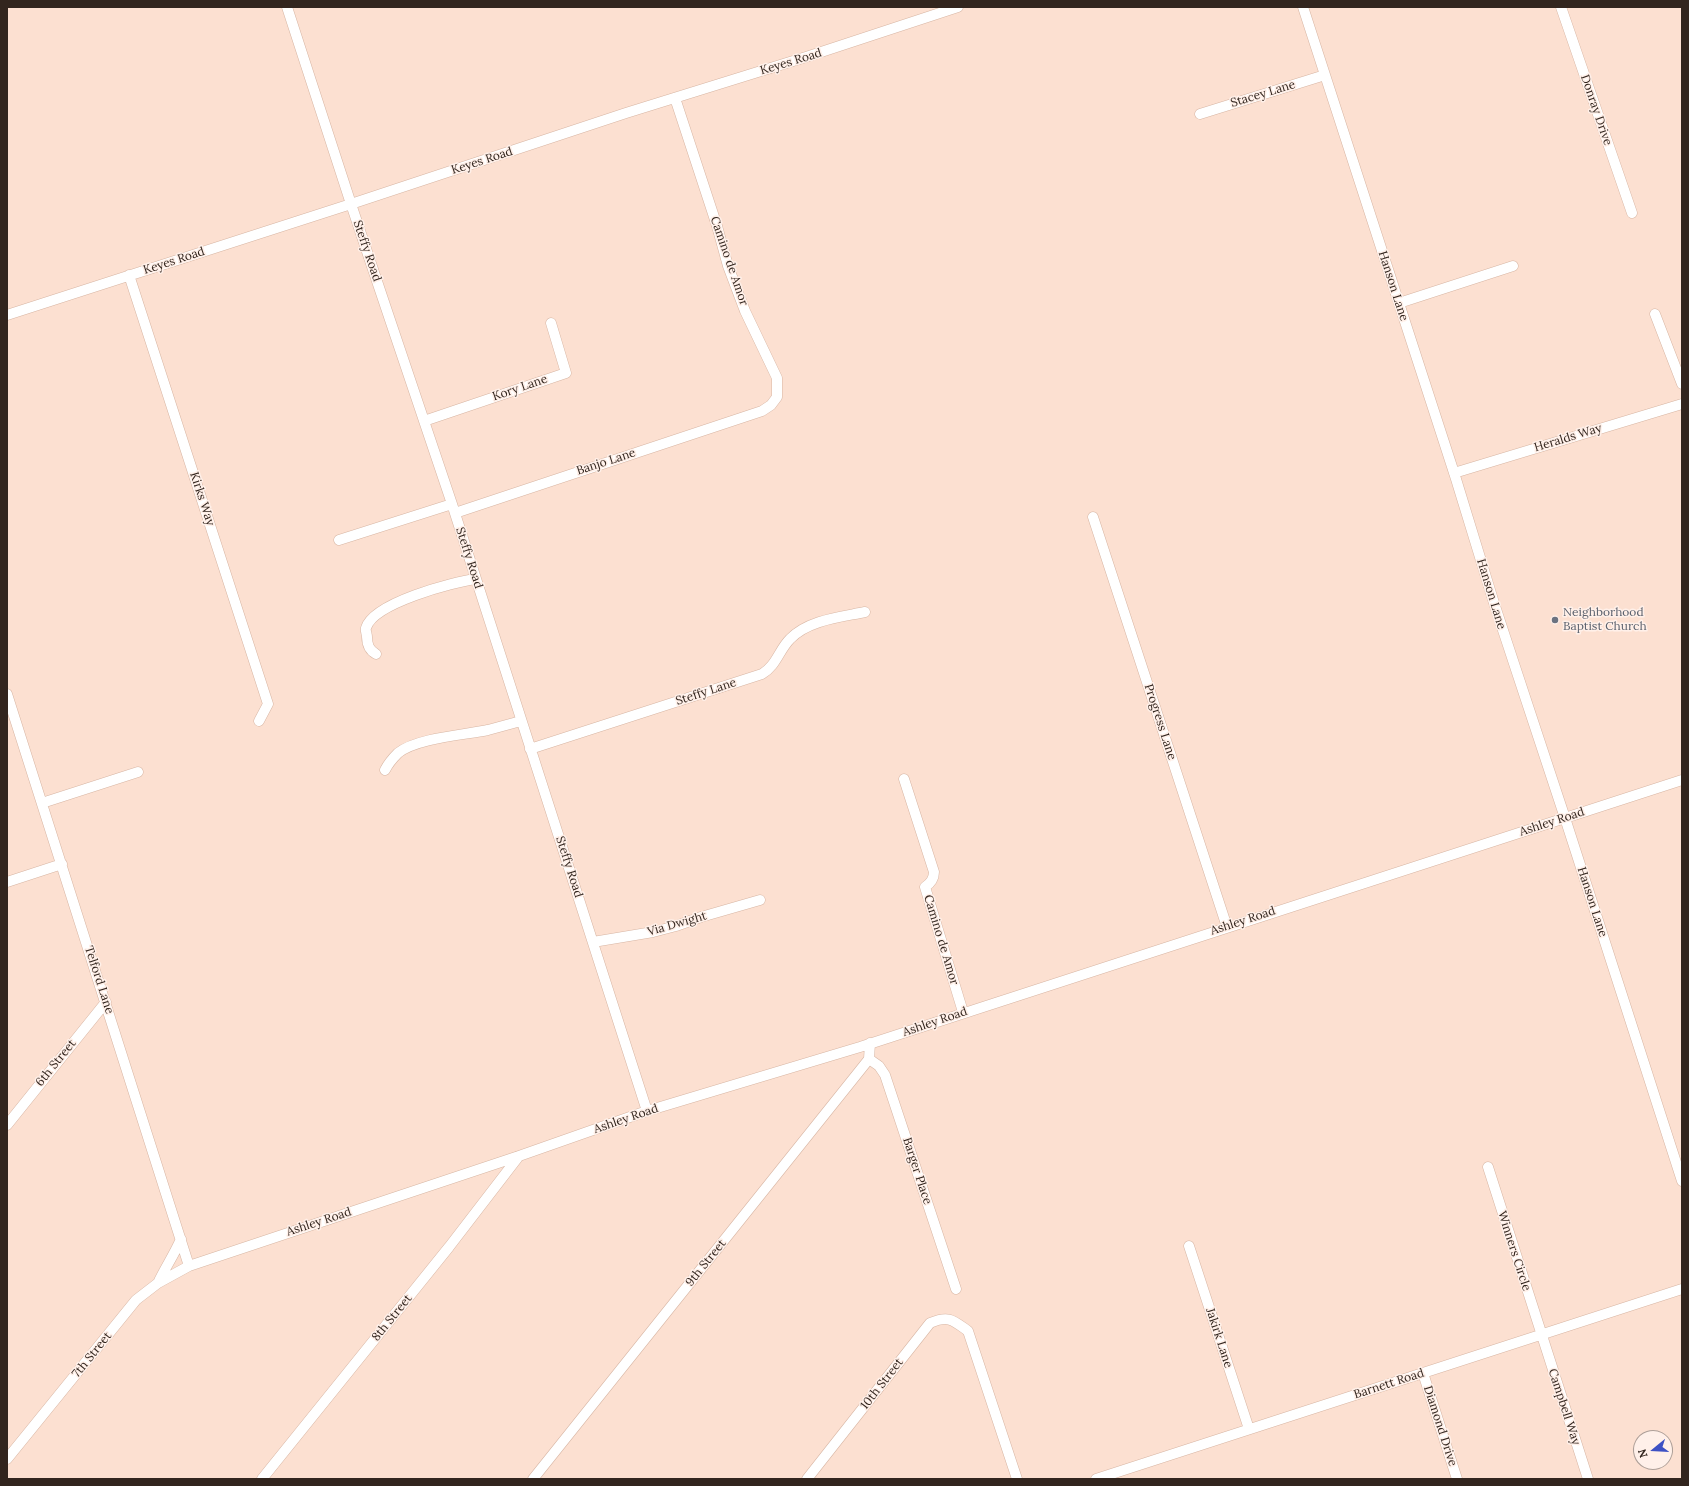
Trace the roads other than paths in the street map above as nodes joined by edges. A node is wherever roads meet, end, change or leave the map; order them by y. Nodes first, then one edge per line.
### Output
1 (287, 7) edge
2 (958, 7) edge
3 (1304, 7) edge
4 (1561, 7) edge
5 (1325, 75) junction
6 (675, 98) junction
7 (1200, 114) dead end
8 (351, 204) junction
9 (1632, 213) dead end
10 (1513, 266) dead end
11 (129, 275) junction
12 (1399, 303) junction
13 (1655, 314) dead end
14 (7, 315) edge
15 (551, 323) dead end
16 (1682, 384) edge
17 (1682, 404) edge
18 (756, 412) joint
19 (424, 421) junction
20 (1454, 473) junction
21 (453, 508) junction
22 (1093, 518) dead end
23 (339, 540) dead end
24 (476, 579) junction
25 (865, 612) dead end
26 (376, 654) dead end
27 (7, 694) edge
28 (260, 721) dead end
29 (521, 721) junction
30 (530, 749) junction
31 (385, 770) dead end
32 (138, 772) dead end
33 (904, 779) dead end
34 (1682, 780) edge
35 (42, 803) junction
36 (1565, 818) junction
37 (62, 864) junction
38 (7, 882) edge
39 (760, 900) dead end
40 (1227, 926) junction
41 (593, 942) junction
42 (106, 1002) junction
43 (963, 1012) junction
44 (870, 1043) junction
45 (870, 1059) junction
46 (647, 1111) junction
47 (7, 1125) edge
48 (519, 1156) junction
49 (1488, 1168) dead end
50 (1682, 1181) edge
51 (181, 1239) junction
52 (1189, 1246) dead end
53 (189, 1266) junction
54 (158, 1283) junction
55 (956, 1289) dead end
56 (1682, 1289) edge
57 (1541, 1334) junction
58 (1423, 1373) junction
59 (1249, 1429) junction
60 (7, 1459) edge
61 (262, 1479) edge
62 (533, 1479) edge
63 (807, 1479) edge
64 (1016, 1479) edge
65 (1096, 1479) edge
66 (1457, 1479) edge
67 (1588, 1479) edge

1 - 8 street, Steffy Road
2 - 6 street, Keyes Road
3 - 5 street, Hanson Lane
4 - 9 street, Donray Drive
5 - 7 street, Stacey Lane
5 - 12 street, Hanson Lane
6 - 8 street, Keyes Road
6 - 18 street, Camino de Amor
8 - 11 street, Keyes Road
8 - 19 street, Steffy Road
10 - 12 street
11 - 14 street, Keyes Road
11 - 28 street, Kirks Way
12 - 20 street, Hanson Lane
13 - 16 street
15 - 19 street, Kory Lane
17 - 20 street, Heralds Way
18 - 21 street, Banjo Lane
19 - 21 street, Steffy Road
20 - 36 street, Hanson Lane
21 - 23 street, Banjo Lane
21 - 24 street, Steffy Road
22 - 40 street, Progress Lane
24 - 26 street
24 - 29 street, Steffy Road
25 - 30 street, Steffy Lane
27 - 35 street, Telford Lane
29 - 30 street, Steffy Road
29 - 31 street
30 - 41 street, Steffy Road
32 - 35 street
33 - 43 street, Camino de Amor
34 - 36 street, Ashley Road
35 - 37 street, Telford Lane
36 - 40 street, Ashley Road
36 - 50 street, Hanson Lane
37 - 38 street
37 - 42 street, Telford Lane
39 - 41 street, Via Dwight
40 - 43 street, Ashley Road
41 - 46 street, Steffy Road
42 - 47 street, 6th Street
42 - 51 street, Telford Lane
43 - 44 street, Ashley Road
44 - 45 street
44 - 46 street, Ashley Road
45 - 55 street, Barger Place
45 - 62 street, 9th Street
46 - 48 street, Ashley Road
48 - 53 street, Ashley Road
48 - 61 street, 8th Street
49 - 57 street, Winners Circle
51 - 53 street, Telford Lane
51 - 54 street
52 - 59 street, Jakirk Lane
53 - 54 street, 7th Street
54 - 60 street, 7th Street
56 - 57 street, Barnett Road
57 - 58 street, Barnett Road
57 - 67 street, Campbell Way
58 - 59 street, Barnett Road
58 - 66 street, Diamond Drive
59 - 65 street, Barnett Road
63 - 64 street, 10th Street

